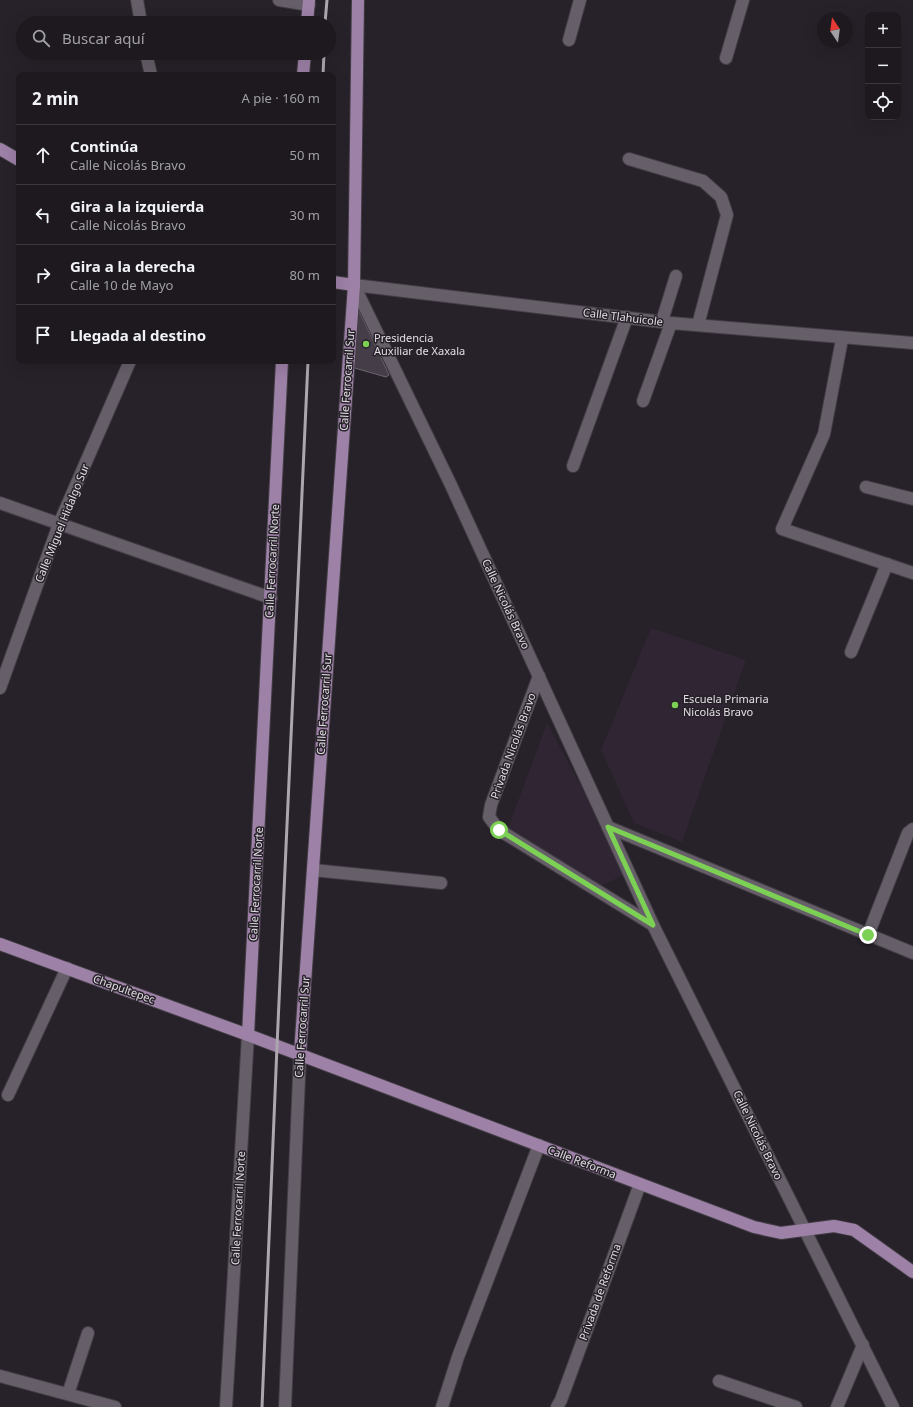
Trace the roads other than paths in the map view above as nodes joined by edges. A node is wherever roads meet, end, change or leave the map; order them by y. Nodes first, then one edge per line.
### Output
1 (137, 0) edge
2 (279, 0) edge
3 (358, 0) edge
4 (580, 0) edge
5 (743, 0) edge
6 (309, 3) edge
7 (140, 16) edge
8 (308, 16) edge
9 (569, 40) dead end
10 (726, 58) dead end
11 (147, 60) edge
12 (304, 60) edge
13 (149, 72) edge
14 (303, 72) edge
15 (0, 149) edge
16 (16, 158) edge
17 (629, 159) dead end
18 (676, 276) dead end
19 (336, 282) edge
20 (354, 285) junction
21 (627, 317) junction
22 (667, 322) junction
23 (698, 324) junction
24 (842, 339) junction
25 (913, 343) edge
26 (129, 364) edge
27 (282, 364) edge
28 (642, 401) dead end
29 (572, 466) dead end
30 (866, 486) dead end
31 (913, 499) edge
32 (0, 503) edge
33 (59, 524) junction
34 (887, 564) junction
35 (913, 573) edge
36 (271, 598) junction
37 (851, 652) dead end
38 (539, 676) junction
39 (0, 688) edge
40 (608, 827) junction
41 (913, 830) edge
42 (313, 870) junction
43 (441, 883) dead end
44 (653, 925) junction
45 (868, 935) junction
46 (0, 944) edge
47 (913, 953) edge
48 (66, 968) junction
49 (248, 1035) junction
50 (300, 1054) junction
51 (8, 1095) dead end
52 (539, 1145) junction
53 (640, 1184) junction
54 (805, 1230) junction
55 (913, 1272) edge
56 (88, 1333) dead end
57 (863, 1345) junction
58 (0, 1376) edge
59 (719, 1381) dead end
60 (68, 1394) junction
61 (559, 1404) edge
62 (115, 1407) edge
63 (226, 1407) edge
64 (285, 1407) edge
65 (442, 1407) edge
66 (796, 1407) edge
67 (837, 1407) edge
68 (893, 1407) edge

1 - 7 street
2 - 6 street
3 - 20 main road, Calle Ferrocarril Sur
4 - 9 street
5 - 10 street
6 - 8 main road
11 - 13 street
12 - 14 main road
15 - 16 main road
17 - 23 street
18 - 22 street
19 - 20 main road, Calle Tlahuicole
20 - 21 street, Calle Tlahuicole
20 - 38 street, Calle Nicolás Bravo
20 - 42 main road, Calle Ferrocarril Sur
21 - 22 street, Calle Tlahuicole
21 - 29 street
22 - 23 street, Calle Tlahuicole
22 - 28 street
23 - 24 street, Calle Tlahuicole
24 - 25 street, Calle Tlahuicole
24 - 34 street
26 - 33 street, Calle Miguel Hidalgo Sur
27 - 36 main road, Calle Ferrocarril Norte
30 - 31 street
32 - 33 street
33 - 36 street
33 - 39 street, Calle Miguel Hidalgo Sur
34 - 35 street
34 - 37 street
36 - 49 main road, Calle Ferrocarril Norte
38 - 40 street, Calle Nicolás Bravo
38 - 44 street, Privada Nicolás Bravo
40 - 44 street, Calle Nicolás Bravo
40 - 45 street
41 - 45 street
42 - 43 street
42 - 50 main road, Calle Ferrocarril Sur
44 - 54 street, Calle Nicolás Bravo
45 - 47 street
46 - 48 main road, Chapultepec
48 - 49 main road, Chapultepec
48 - 51 street
49 - 50 main road, Calle Reforma
49 - 63 street, Calle Ferrocarril Norte
50 - 52 main road, Calle Reforma
50 - 64 street, Calle Ferrocarril Sur
52 - 53 main road, Calle Reforma
52 - 65 street
53 - 54 main road, Calle Reforma
53 - 61 street, Privada de Reforma
54 - 55 main road, Calle Reforma
54 - 57 street, Calle Nicolás Bravo
56 - 60 street
57 - 67 street
57 - 68 street, Calle Nicolás Bravo
58 - 60 street
59 - 66 street
60 - 62 street

